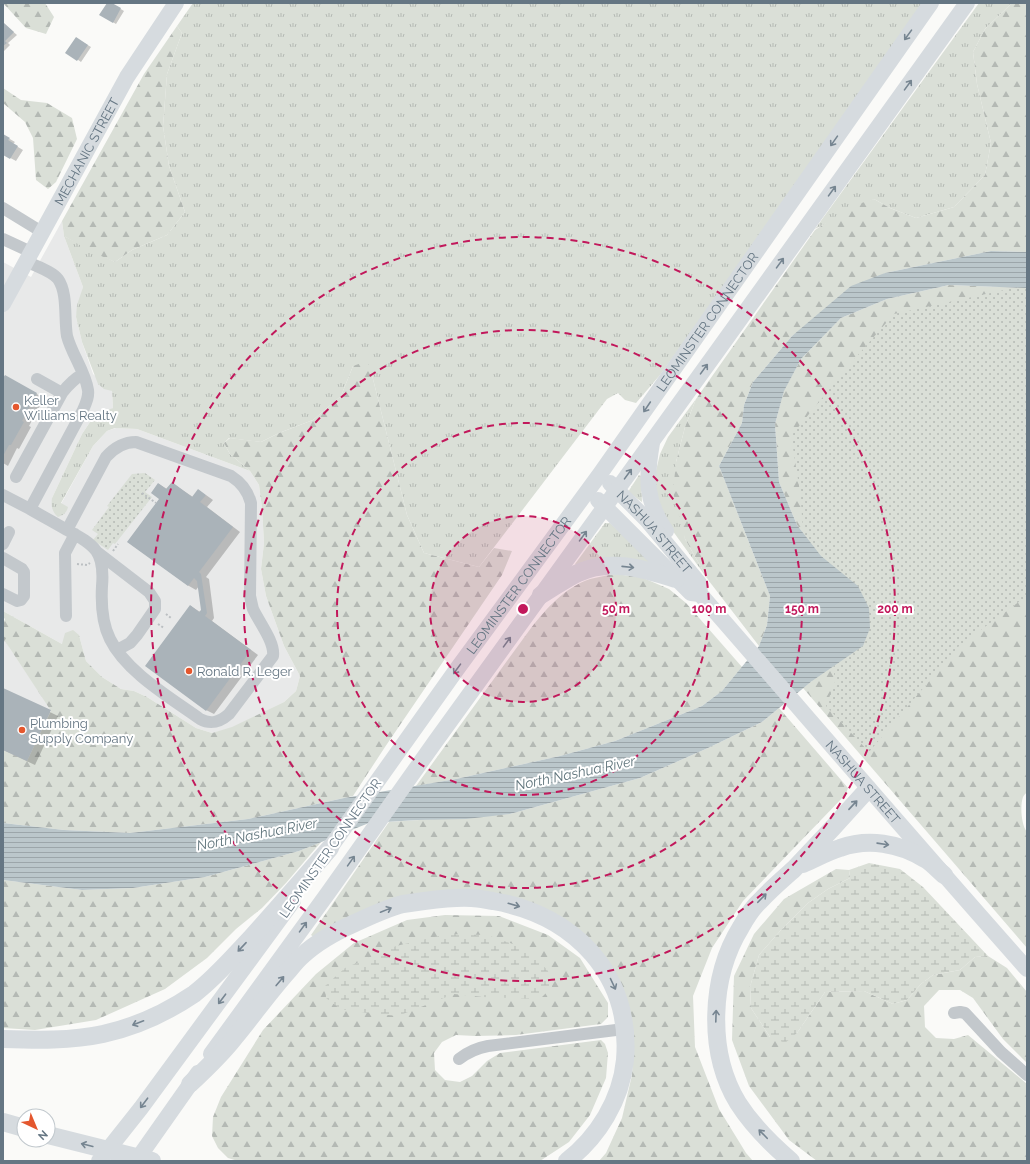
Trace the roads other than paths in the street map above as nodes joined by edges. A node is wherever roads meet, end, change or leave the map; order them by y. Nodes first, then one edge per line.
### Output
1 (176, 3) edge
2 (931, 3) edge
3 (966, 3) edge
4 (3, 208) edge
5 (42, 232) junction
6 (3, 239) edge
7 (29, 256) junction
8 (7, 286) edge
9 (3, 304) edge
10 (83, 374) junction
11 (37, 379) dead end
12 (62, 393) junction
13 (653, 440) junction
14 (600, 474) junction
15 (16, 477) dead end
16 (617, 490) junction
17 (588, 491) junction
18 (3, 495) edge
19 (605, 506) junction
20 (30, 509) junction
21 (9, 532) dead end
22 (71, 532) junction
23 (3, 544) edge
24 (98, 555) junction
25 (3, 558) edge
26 (676, 579) junction
27 (700, 589) junction
28 (3, 594) edge
29 (541, 596) junction
30 (66, 616) dead end
31 (117, 650) junction
32 (868, 789) junction
33 (330, 848) joint
34 (793, 869) junction
35 (944, 875) junction
36 (290, 899) junction
37 (1027, 968) edge
38 (954, 1013) dead end
39 (624, 1029) junction
40 (3, 1039) edge
41 (459, 1059) dead end
42 (1027, 1075) edge
43 (190, 1084) junction
44 (3, 1122) edge
45 (16, 1126) edge
46 (56, 1137) edge
47 (99, 1161) edge
48 (136, 1161) edge
49 (152, 1161) edge
50 (566, 1161) edge
51 (791, 1161) edge

1 - 5 main road, MECHANIC STREET
2 -> 14 main road, LEOMINSTER CONNECTOR
13 -> 3 main road, LEOMINSTER CONNECTOR
4 - 5 street
5 - 7 main road, MECHANIC STREET
6 - 7 street
7 - 8 main road, MECHANIC STREET
7 - 10 street
8 - 9 main road, MECHANIC STREET
10 - 12 street
10 - 20 street
11 - 12 street
12 - 15 street
16 -> 13 main road, LEOMINSTER CONNECTOR
13 - 27 main road
14 - 16 main road, NASHUA STREET
14 - 17 main road, LEOMINSTER CONNECTOR
16 - 19 main road, LEOMINSTER CONNECTOR
16 - 27 main road, NASHUA STREET
17 - 19 main road, NASHUA STREET
17 -> 33 main road, LEOMINSTER CONNECTOR
18 - 20 street
19 - 26 main road, NASHUA STREET
29 -> 19 main road, LEOMINSTER CONNECTOR
20 - 22 street
21 - 23 street
22 - 24 street
22 - 30 street
22 - 31 street
24 - 31 street
24 - 31 street
25 - 28 street
26 - 27 main road, NASHUA STREET
29 -> 26 highway
27 - 32 main road, NASHUA STREET
43 -> 29 main road, LEOMINSTER CONNECTOR
34 -> 32 highway
32 - 35 main road, NASHUA STREET
33 - 36 highway
34 -> 35 highway
51 -> 34 highway
35 - 37 main road, NASHUA STREET
36 -> 40 highway
36 -> 47 main road, LEOMINSTER CONNECTOR
38 - 42 street
39 - 41 street
43 -> 39 highway
39 - 50 highway
43 - 48 main road, LEOMINSTER CONNECTOR
44 - 45 highway
49 -> 46 highway

